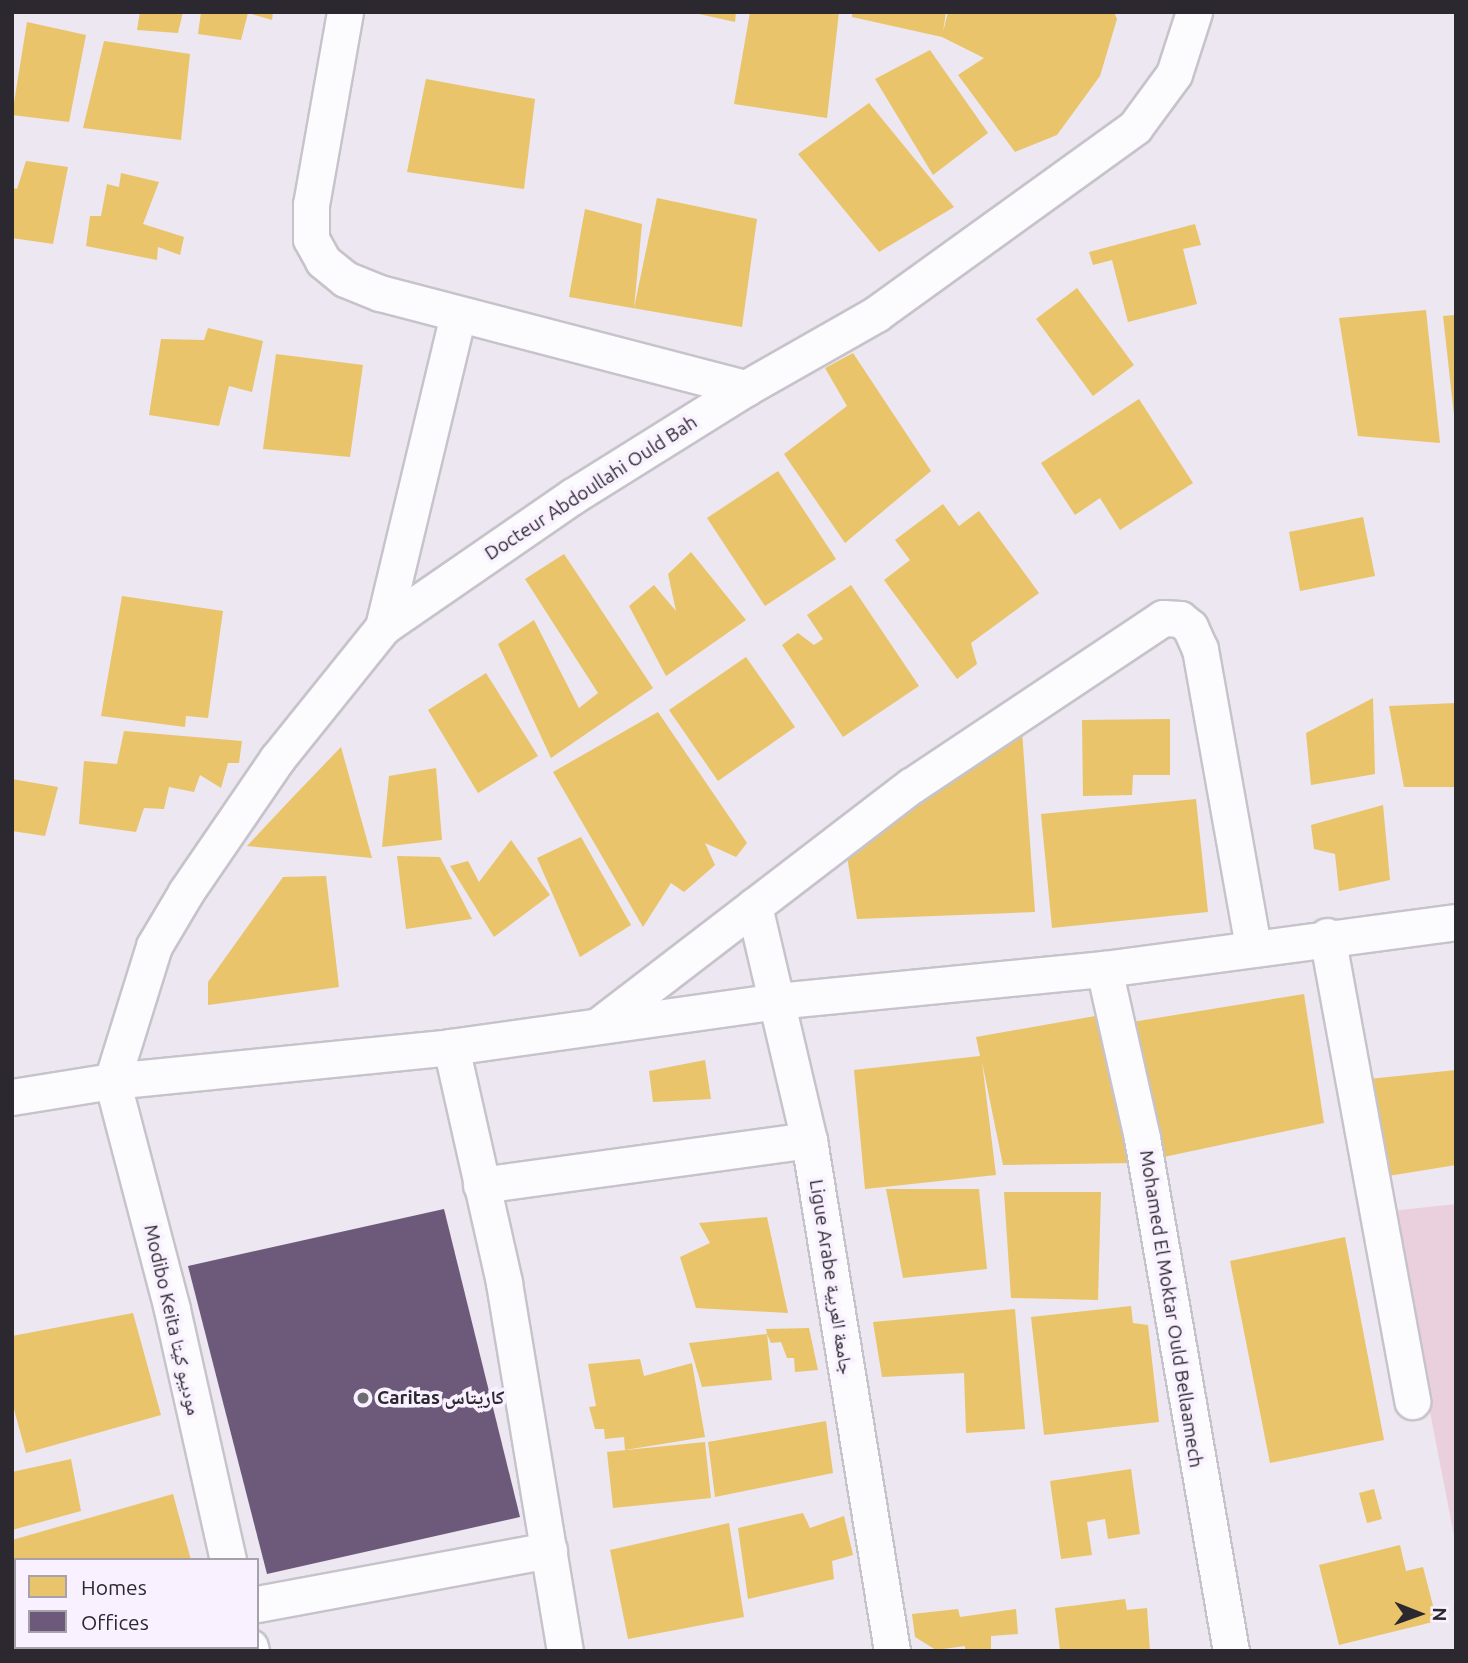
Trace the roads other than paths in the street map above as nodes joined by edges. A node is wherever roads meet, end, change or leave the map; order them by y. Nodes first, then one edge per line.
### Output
1 (345, 12) edge
2 (1194, 12) edge
3 (458, 316) junction
4 (746, 388) junction
5 (383, 627) junction
6 (754, 906) junction
7 (1456, 922) edge
8 (1327, 936) junction
9 (1253, 948) junction
10 (1104, 969) junction
11 (777, 1001) junction
12 (603, 1022) junction
13 (451, 1047) junction
14 (112, 1081) junction
15 (12, 1097) edge
16 (809, 1140) junction
17 (481, 1185) junction
18 (1412, 1401) dead end
19 (549, 1550) junction
20 (228, 1558) edge
21 (259, 1604) edge
22 (565, 1651) edge
23 (892, 1651) edge
24 (1231, 1651) edge

1 - 3 street
2 - 4 street, Docteur Abdoullahi Ould Bah
3 - 4 street
3 - 5 street
4 - 5 street, Docteur Abdoullahi Ould Bah
5 - 14 street, Docteur Abdoullahi Ould Bah
6 - 9 street
6 - 11 street, Ligue Arabe جامعة العربية
6 - 12 street
7 - 8 street
8 - 9 street
8 - 18 street
9 - 10 street
10 - 11 street
10 - 24 street, Mohamed El Moktar Ould Bellaamech
11 - 12 street
11 - 16 street, Ligue Arabe جامعة العربية
12 - 13 street
13 - 14 street
13 - 17 street
14 - 15 street
14 - 20 street, Modibo Keita موديبو كيتا
16 - 17 street
16 - 23 street, Ligue Arabe جامعة العربية
17 - 19 street
19 - 21 street
19 - 22 street

